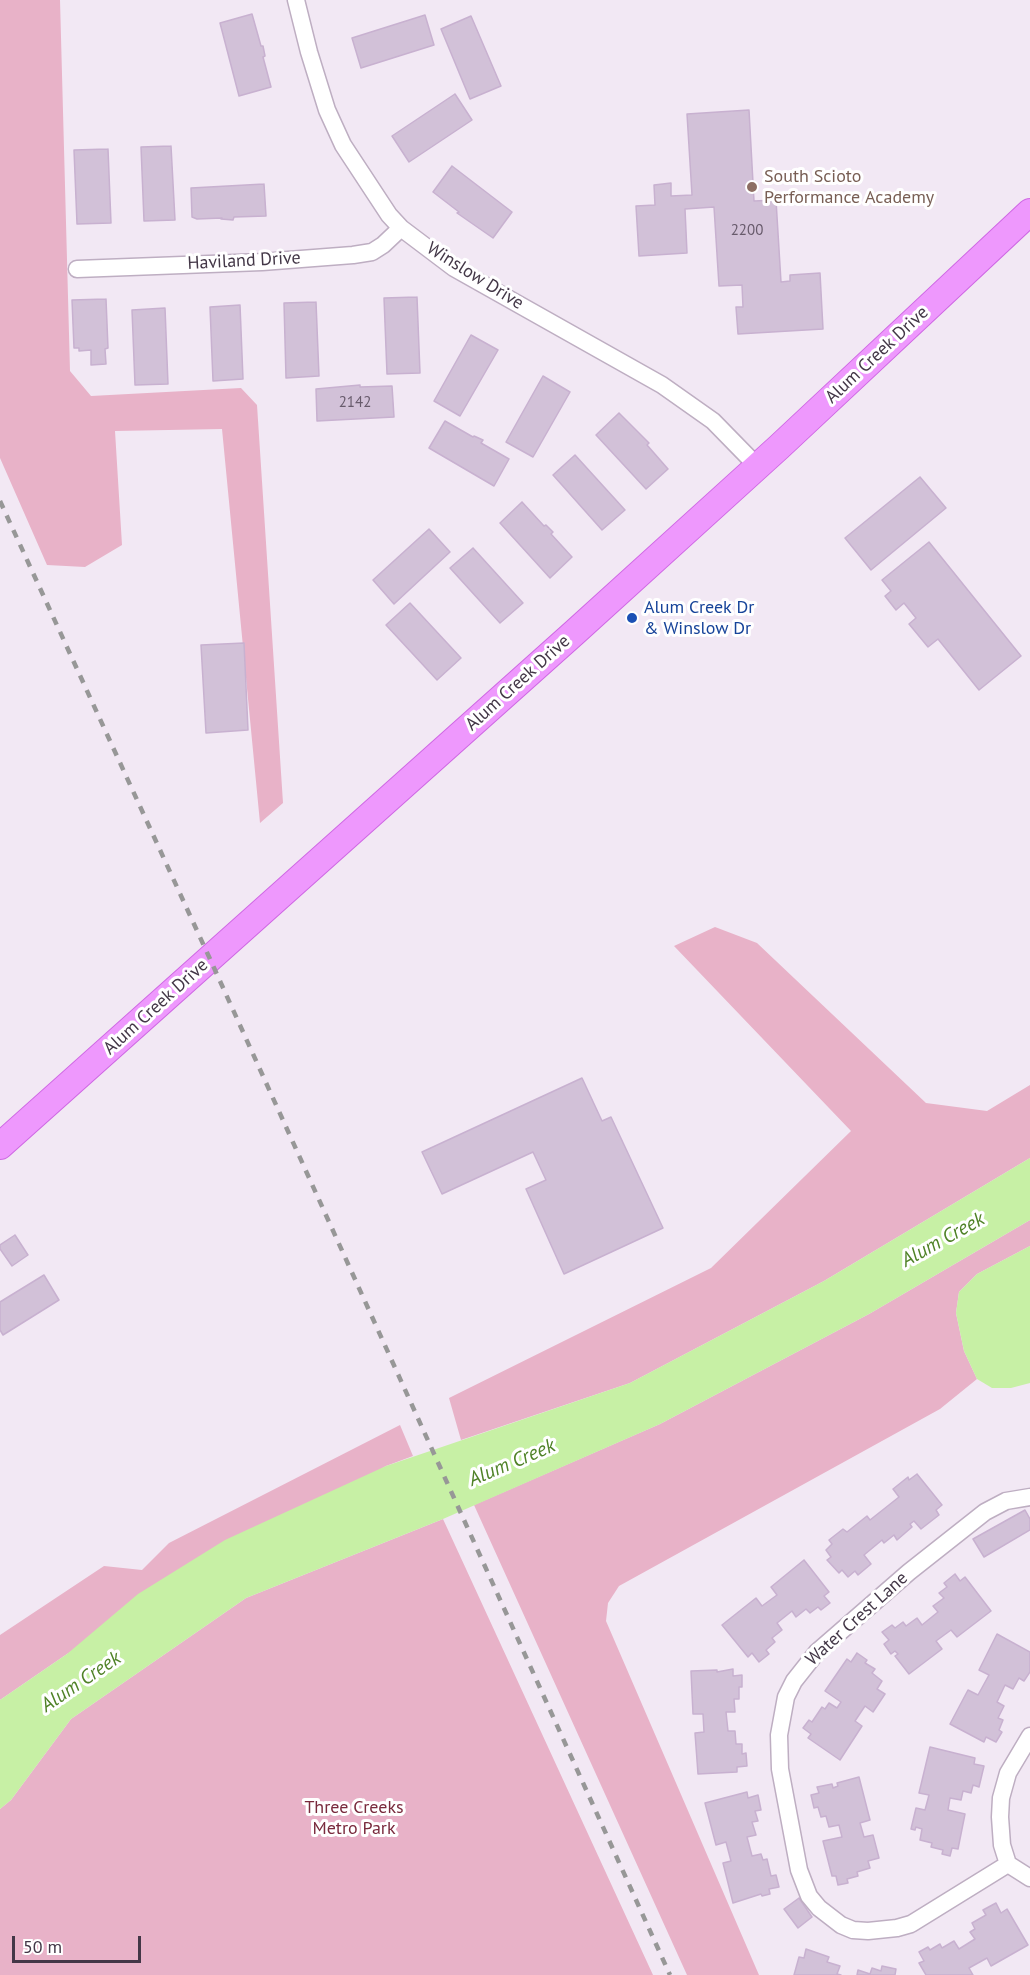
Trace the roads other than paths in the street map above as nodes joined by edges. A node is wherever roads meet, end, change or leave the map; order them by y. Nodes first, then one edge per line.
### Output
1 (296, 0) edge
2 (1030, 212) edge
3 (401, 228) junction
4 (77, 268) dead end
5 (758, 466) junction
6 (0, 1146) edge
7 (1030, 1497) edge
8 (1030, 1736) edge
9 (1008, 1864) junction
10 (1030, 1878) edge

1 - 3 street, Winslow Drive
2 - 5 main road, Alum Creek Drive
3 - 4 street, Haviland Drive
3 - 5 street, Winslow Drive
5 - 6 main road, Alum Creek Drive
7 - 9 street, Water Crest Lane
8 - 9 street
9 - 10 street

